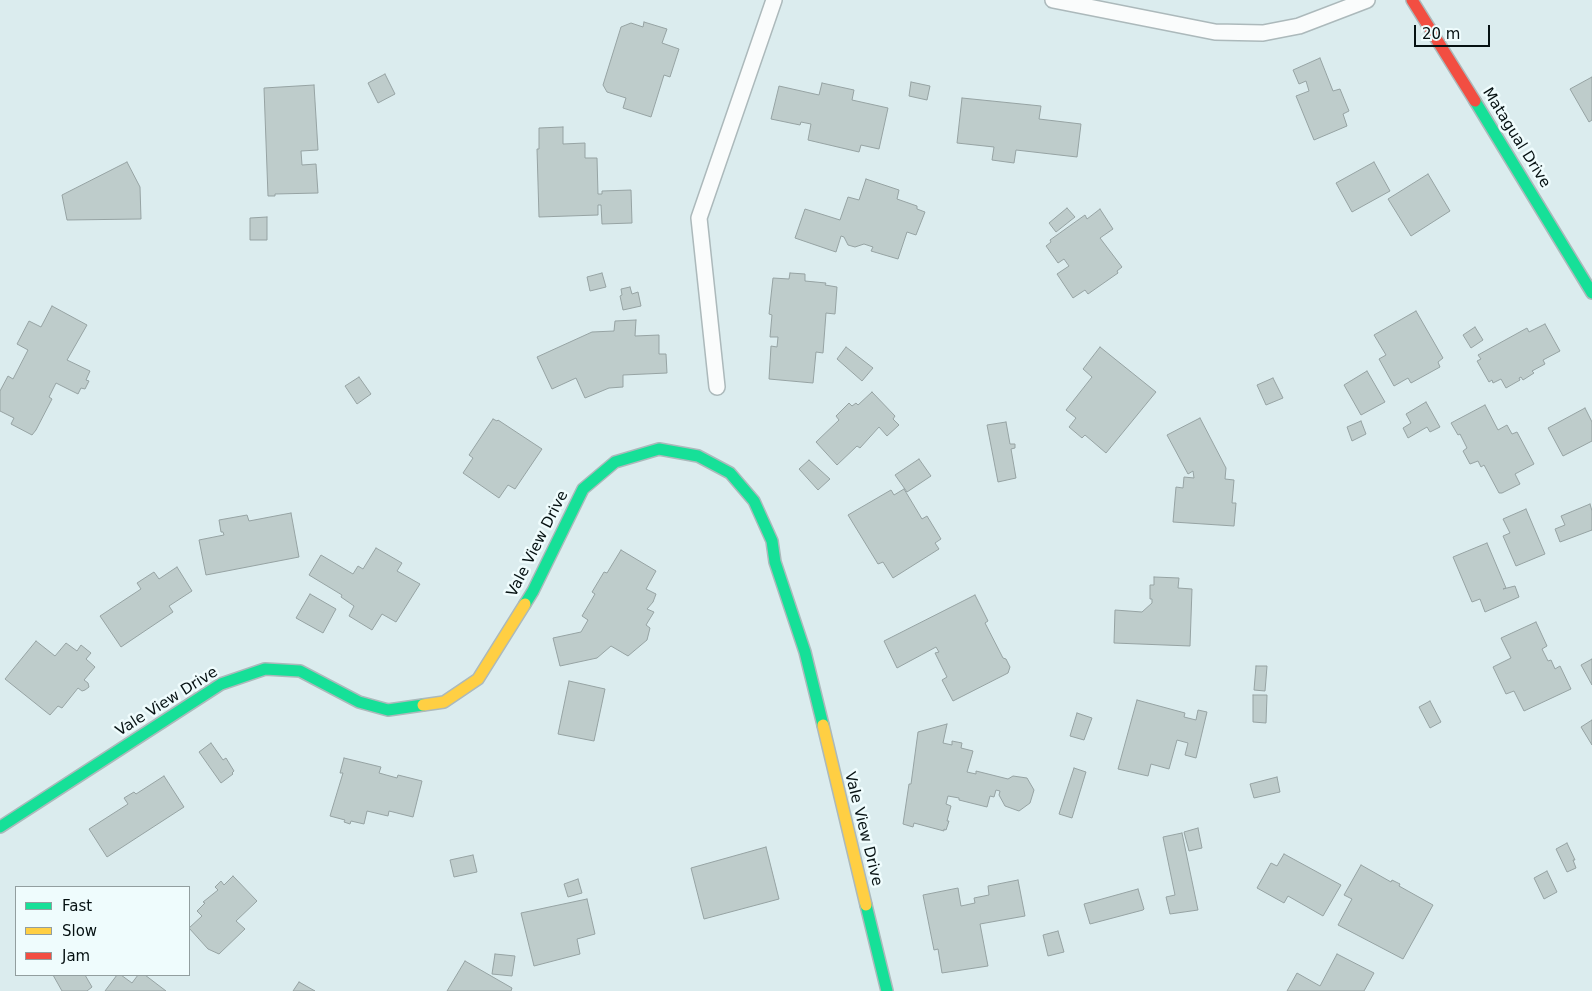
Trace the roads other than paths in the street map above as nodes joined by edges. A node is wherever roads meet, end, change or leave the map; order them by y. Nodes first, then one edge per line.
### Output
1 (774, 0) edge
2 (1053, 0) edge
3 (1367, 0) edge
4 (1412, 0) edge
5 (1592, 293) edge
6 (717, 387) dead end
7 (0, 827) edge
8 (887, 991) edge

1 - 6 lane
2 - 3 lane
4 - 5 street, Matagual Drive
7 - 8 street, Vale View Drive

